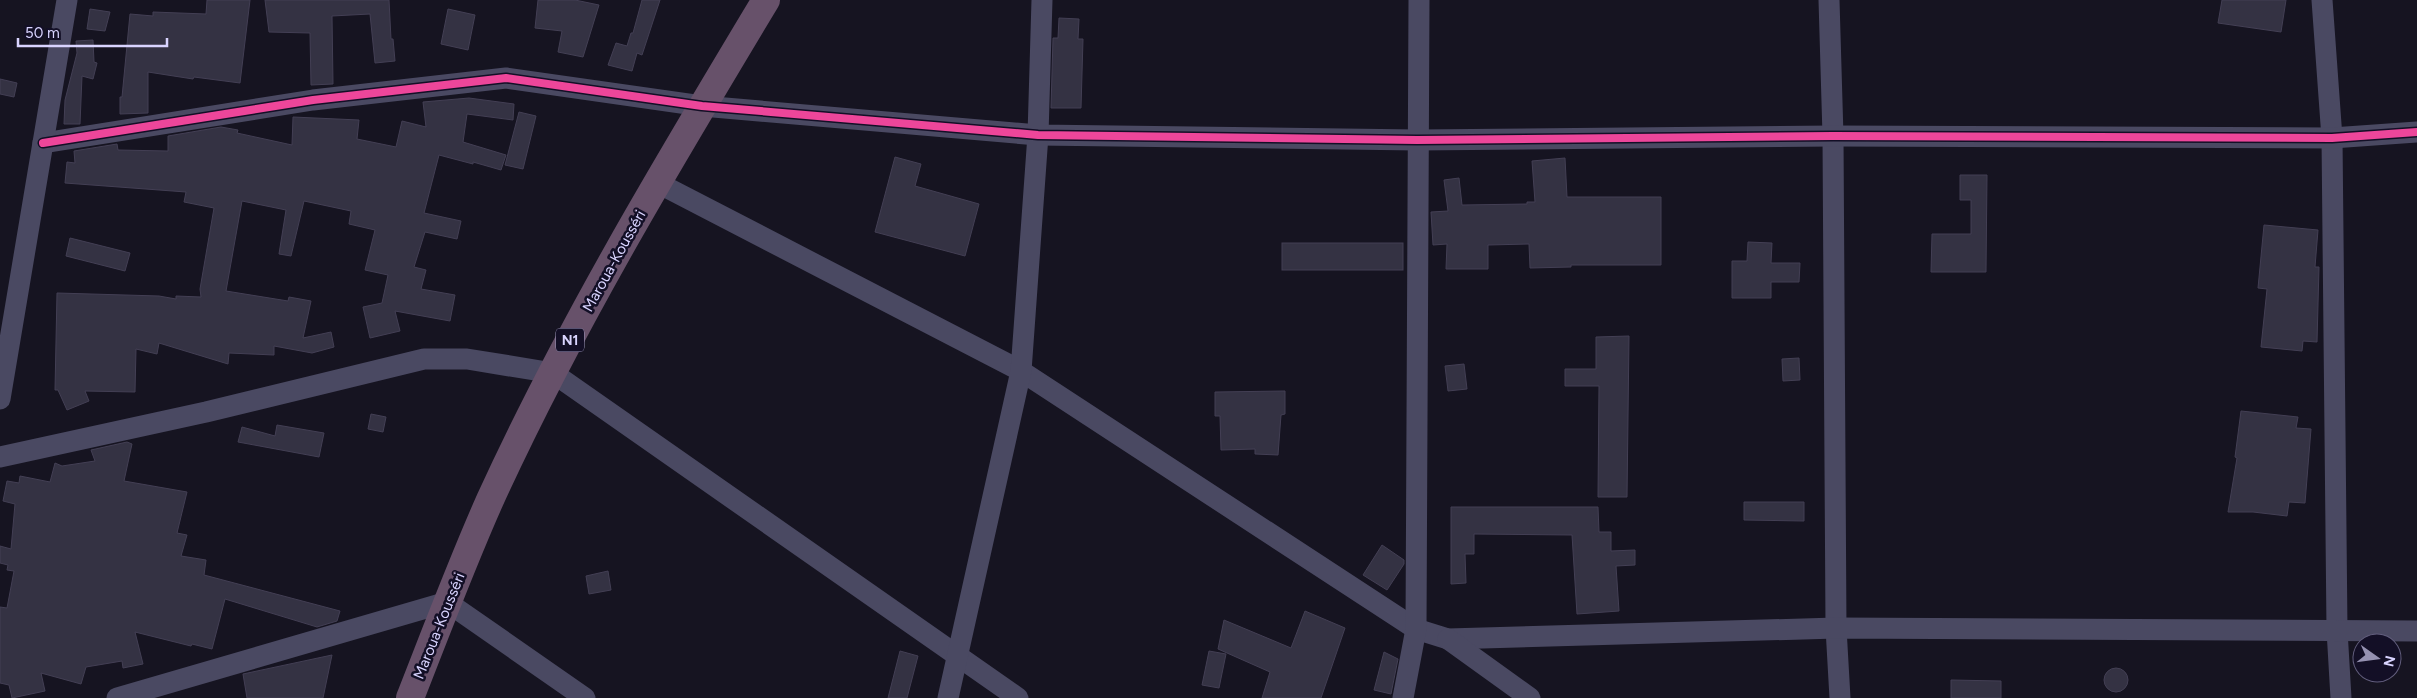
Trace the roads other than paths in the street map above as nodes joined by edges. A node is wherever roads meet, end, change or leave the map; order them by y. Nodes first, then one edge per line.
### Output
1 (68, 0) edge
2 (766, 0) edge
3 (1042, 0) edge
4 (1419, 0) edge
5 (1828, 0) edge
6 (2322, 0) edge
7 (702, 106) junction
8 (2417, 132) edge
9 (1038, 135) junction
10 (1833, 136) junction
11 (2332, 138) junction
12 (1417, 140) junction
13 (43, 143) junction
14 (656, 182) junction
15 (1021, 371) junction
16 (553, 373) junction
17 (0, 399) edge
18 (0, 457) edge
19 (447, 602) junction
20 (1416, 628) junction
21 (1836, 628) junction
22 (2337, 630) junction
23 (2417, 631) edge
24 (1448, 639) junction
25 (959, 655) junction
26 (117, 698) edge
27 (410, 698) edge
28 (585, 698) edge
29 (948, 698) edge
30 (1018, 698) edge
31 (1403, 698) edge
32 (1530, 698) edge
33 (1840, 698) edge
34 (2341, 698) edge

1 - 13 street
2 - 7 highway, Maroua-Kousséri / N1
3 - 9 street
4 - 12 street
5 - 10 street
6 - 11 street
7 - 9 street
7 - 13 street
7 - 14 highway, Maroua-Kousséri / N1
8 - 11 street
9 - 12 street
9 - 15 street
10 - 11 street
10 - 12 street
10 - 21 street
11 - 22 street
12 - 20 street
13 - 17 street
14 - 15 street
14 - 16 highway, Maroua-Kousséri / N1
15 - 20 street
15 - 25 street
16 - 18 street
16 - 19 highway, Maroua-Kousséri / N1
16 - 25 street
19 - 26 street
19 - 27 highway, Maroua-Kousséri / N1
19 - 28 street
20 - 24 street
20 - 31 street
21 - 22 street
21 - 24 street
21 - 33 street
22 - 23 street
22 - 34 street
24 - 32 street
25 - 29 street
25 - 30 street

